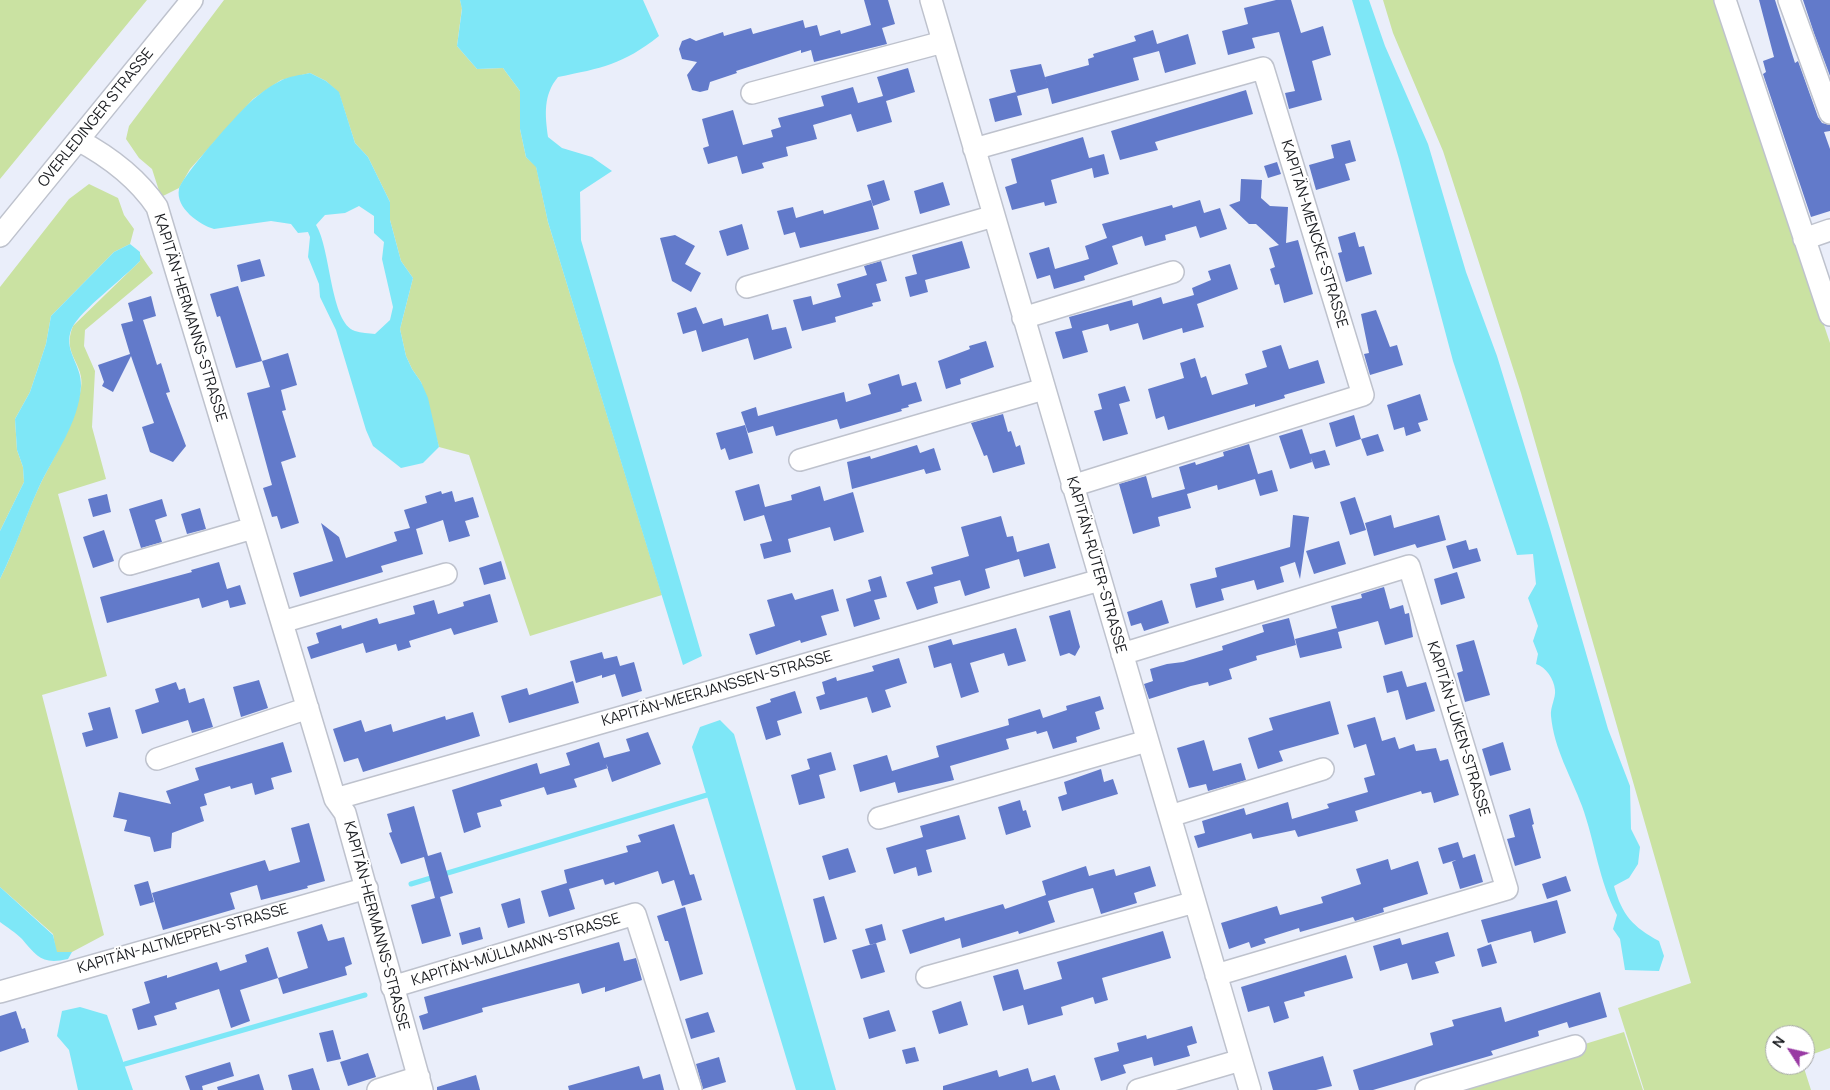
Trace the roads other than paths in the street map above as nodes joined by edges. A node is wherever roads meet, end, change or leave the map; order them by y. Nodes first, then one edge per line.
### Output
1 (192, 0) edge
2 (931, 0) edge
3 (1725, 0) edge
4 (1789, 0) edge
5 (943, 42) junction
6 (752, 93) dead end
7 (1830, 114) edge
8 (78, 140) junction
9 (974, 149) junction
10 (994, 216) junction
11 (1830, 230) edge
12 (0, 236) edge
13 (1804, 239) junction
14 (1173, 272) dead end
15 (747, 286) dead end
16 (1830, 315) edge
17 (1023, 318) junction
18 (1044, 389) junction
19 (800, 460) dead end
20 (1072, 486) junction
21 (253, 528) junction
22 (130, 564) dead end
23 (446, 574) dead end
24 (1100, 580) junction
25 (282, 622) junction
26 (1122, 654) junction
27 (308, 708) junction
28 (1147, 741) junction
29 (158, 759) dead end
30 (1323, 768) dead end
31 (335, 799) junction
32 (1170, 816) junction
33 (879, 818) dead end
34 (367, 888) junction
35 (1195, 902) junction
36 (1216, 975) junction
37 (927, 977) dead end
38 (392, 987) junction
39 (0, 992) edge
40 (1575, 1046) dead end
41 (1241, 1060) junction
42 (421, 1083) edge
43 (378, 1090) edge
44 (691, 1090) edge
45 (1138, 1090) edge
46 (1250, 1090) edge
47 (1426, 1090) edge

1 - 8 street, OVERLEDINGER STRASSE
2 - 5 street, KAPITÄN-RÜTER-STRASSE
3 - 13 street
4 - 7 street
5 - 6 street
5 - 9 street, KAPITÄN-RÜTER-STRASSE
8 - 12 street, OVERLEDINGER STRASSE
8 - 21 street, KAPITÄN-HERMANNS-STRASSE
9 - 10 street, KAPITÄN-RÜTER-STRASSE
9 - 20 street, KAPITÄN-MENCKE-STRASSE
10 - 15 street
10 - 17 street, KAPITÄN-RÜTER-STRASSE
11 - 13 street
13 - 16 street
14 - 17 street
17 - 18 street, KAPITÄN-RÜTER-STRASSE
18 - 19 street
18 - 20 street, KAPITÄN-RÜTER-STRASSE
20 - 24 street, KAPITÄN-RÜTER-STRASSE
21 - 22 street
21 - 25 street, KAPITÄN-HERMANNS-STRASSE
23 - 25 street
24 - 26 street, KAPITÄN-RÜTER-STRASSE
24 - 31 street, KAPITÄN-MEERJANSSEN-STRASSE
25 - 27 street, KAPITÄN-HERMANNS-STRASSE
26 - 28 street, KAPITÄN-RÜTER-STRASSE
26 - 36 street, KAPITÄN-LÜKEN-STRASSE
27 - 29 street
27 - 31 street, KAPITÄN-HERMANNS-STRASSE
28 - 32 street, KAPITÄN-RÜTER-STRASSE
28 - 33 street
30 - 32 street
31 - 34 street, KAPITÄN-HERMANNS-STRASSE
32 - 35 street, KAPITÄN-RÜTER-STRASSE
34 - 38 street, KAPITÄN-HERMANNS-STRASSE
34 - 39 street, KAPITÄN-ALTMEPPEN-STRASSE
35 - 36 street, KAPITÄN-RÜTER-STRASSE
35 - 37 street
36 - 41 street, KAPITÄN-RÜTER-STRASSE
38 - 42 street, KAPITÄN-HERMANNS-STRASSE
38 - 44 street, KAPITÄN-MÜLLMANN-STRASSE
40 - 47 street
41 - 45 street
41 - 46 street, KAPITÄN-RÜTER-STRASSE
42 - 43 street

